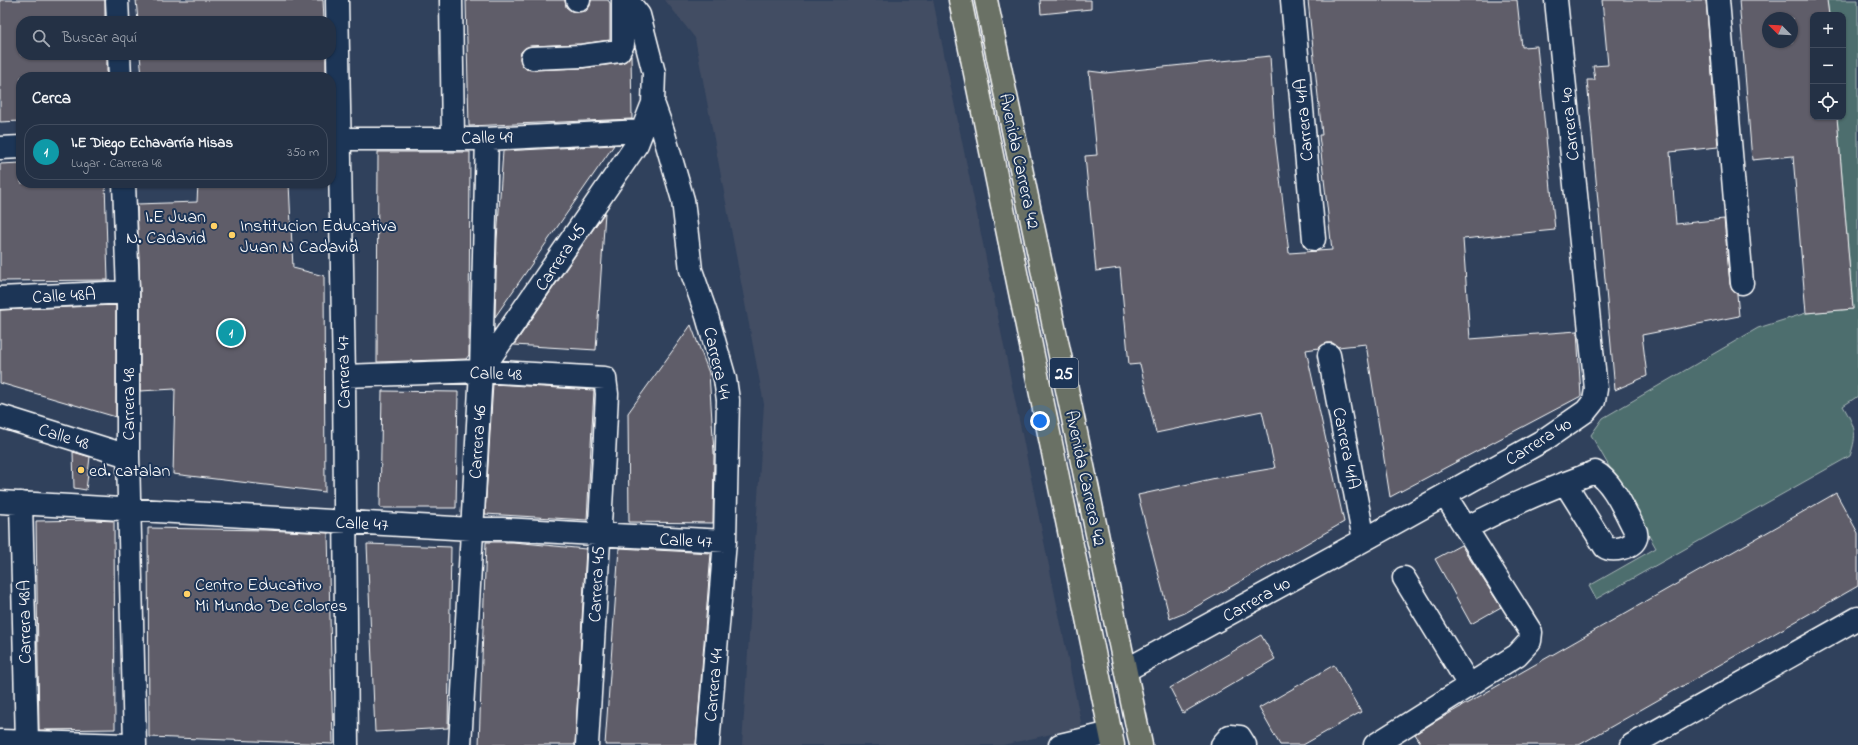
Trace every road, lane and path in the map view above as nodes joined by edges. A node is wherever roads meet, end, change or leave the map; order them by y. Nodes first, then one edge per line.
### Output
1 (117, 0) edge
2 (337, 0) edge
3 (451, 0) edge
4 (623, 0) edge
5 (960, 0) edge
6 (986, 0) edge
7 (1292, 0) edge
8 (1556, 0) edge
9 (1718, 0) edge
10 (633, 7) edge
11 (118, 16) edge
12 (532, 58) dead end
13 (119, 60) edge
14 (120, 72) edge
15 (336, 72) edge
16 (653, 103) junction
17 (642, 131) junction
18 (453, 138) junction
19 (336, 139) edge
20 (487, 139) junction
21 (16, 147) edge
22 (0, 148) edge
23 (336, 165) edge
24 (124, 188) edge
25 (1314, 239) dead end
26 (1742, 283) dead end
27 (128, 292) junction
28 (0, 298) edge
29 (1329, 355) dead end
30 (481, 372) junction
31 (344, 376) junction
32 (0, 416) edge
33 (606, 422) joint
34 (128, 456) junction
35 (1565, 483) dead end
36 (1445, 495) junction
37 (11, 502) edge
38 (130, 509) junction
39 (344, 521) junction
40 (1466, 528) junction
41 (471, 529) junction
42 (598, 536) junction
43 (1364, 540) junction
44 (725, 542) junction
45 (1404, 578) dead end
46 (1858, 618) edge
47 (1126, 670) junction
48 (1469, 685) junction
49 (1112, 739) edge
50 (0, 741) edge
51 (27, 742) junction
52 (1383, 743) edge
53 (128, 745) edge
54 (135, 745) edge
55 (346, 745) edge
56 (460, 745) edge
57 (587, 745) edge
58 (708, 745) edge
59 (1060, 745) edge
60 (1141, 745) edge
61 (1222, 745) edge
62 (1245, 745) edge
63 (1632, 745) edge

1 - 11 street
2 - 15 street, Carrera 47
3 - 18 street
4 - 12 street
5 - 49 highway, Avenida Carrera 42 / 25
6 - 47 highway, Avenida Carrera 42 / 25
7 - 25 street, Carrera 41A
8 - 36 street, Carrera 40
9 - 26 street
10 - 16 street, Carrera 44
13 - 14 street
16 - 17 street, Carrera 45
16 - 44 street, Carrera 44
17 - 20 street, Calle 49
17 - 30 street, Carrera 45
18 - 19 street, Calle 49
18 - 20 street, Calle 49
20 - 30 street, Carrera 46
21 - 22 street
23 - 31 street, Carrera 47
24 - 27 street, Carrera 48
27 - 28 street, Calle 48A
27 - 34 street, Carrera 48
29 - 43 street, Carrera 41A
30 - 31 street, Calle 48
30 - 33 street, Calle 48
30 - 41 street, Carrera 46
31 - 39 street, Carrera 47
32 - 34 street, Calle 48
33 - 42 street, Carrera 45
34 - 38 street, Carrera 48
35 - 40 street
36 - 40 street
36 - 43 street, Carrera 40
37 - 38 street, Calle 47
37 - 51 street, Carrera 48A
38 - 39 street, Calle 47
38 - 54 street, Carrera 48
39 - 41 street, Calle 47
39 - 55 street, Carrera 47
40 - 48 street
41 - 42 street, Calle 47
41 - 56 street, Carrera 46
42 - 44 street, Calle 47
42 - 57 street, Carrera 45
43 - 47 street, Carrera 40
44 - 58 street, Carrera 44
45 - 48 street
46 - 63 street
47 - 60 highway, Avenida Carrera 42 / 25
48 - 52 street
49 - 59 street
50 - 51 street
51 - 53 street
61 - 62 street

